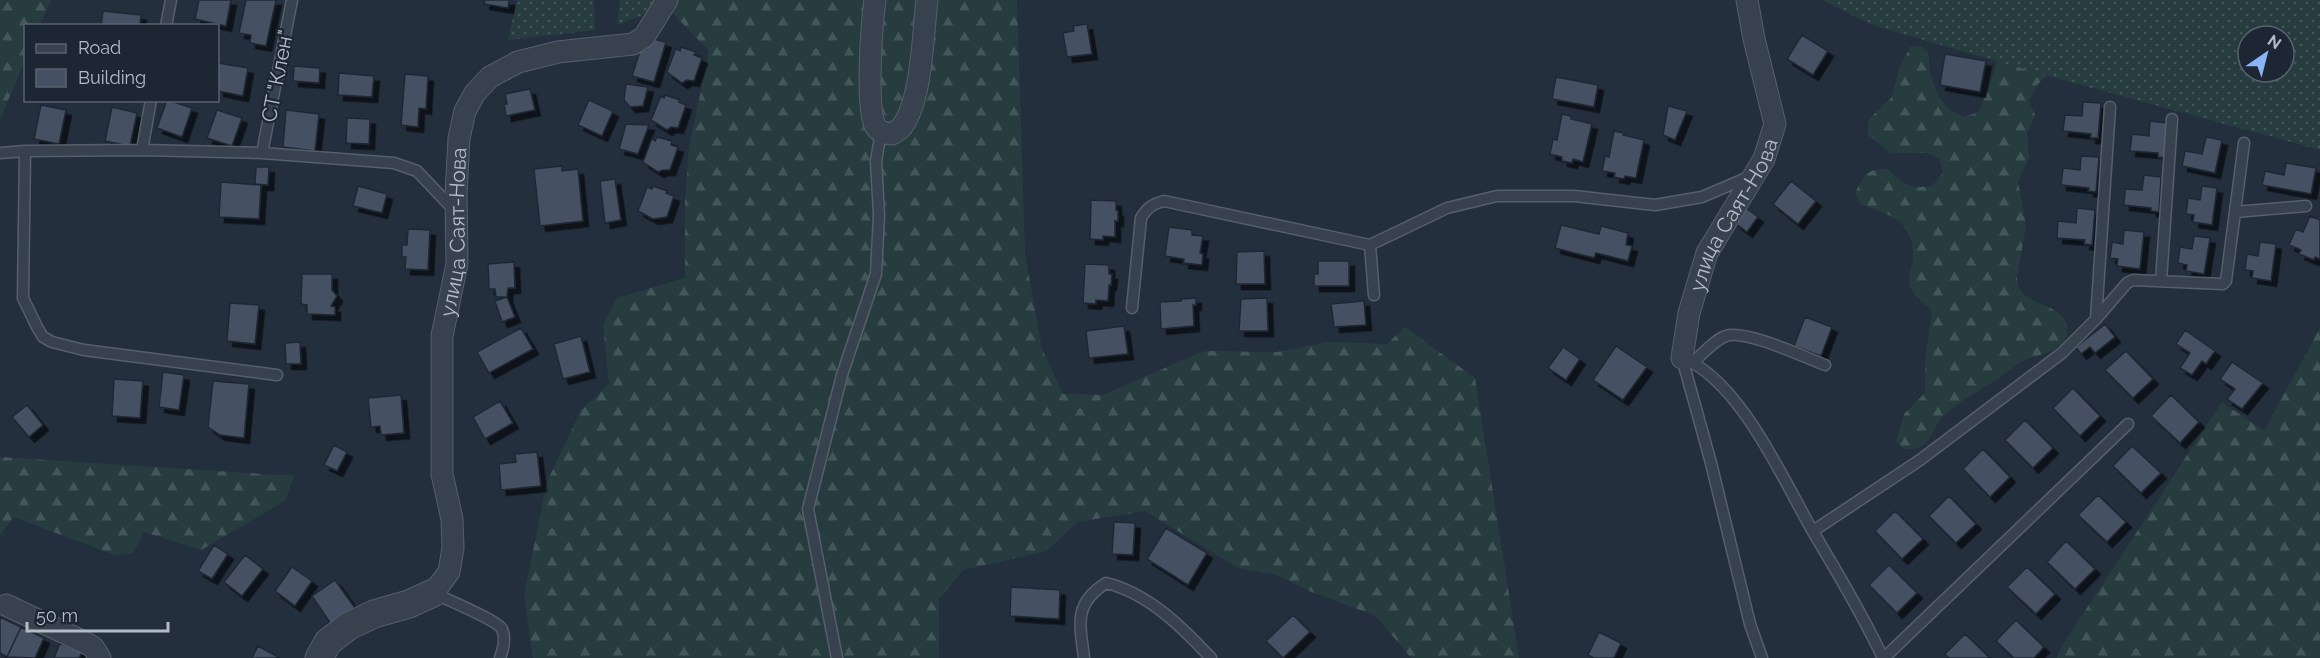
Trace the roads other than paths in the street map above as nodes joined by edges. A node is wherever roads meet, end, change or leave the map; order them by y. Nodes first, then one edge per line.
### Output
1 (171, 0) edge
2 (292, 0) edge
3 (667, 0) edge
4 (875, 0) edge
5 (927, 0) edge
6 (1747, 0) edge
7 (166, 24) edge
8 (152, 102) edge
9 (2110, 107) dead end
10 (2172, 119) dead end
11 (881, 132) junction
12 (2244, 143) dead end
13 (142, 150) junction
14 (25, 152) junction
15 (0, 153) edge
16 (262, 153) junction
17 (1754, 175) junction
18 (2306, 206) dead end
19 (456, 212) junction
20 (2235, 212) junction
21 (1370, 245) junction
22 (2161, 281) junction
23 (1374, 295) dead end
24 (1132, 308) dead end
25 (2096, 319) junction
26 (1688, 360) junction
27 (1825, 365) dead end
28 (277, 375) dead end
29 (2128, 424) dead end
30 (1813, 531) junction
31 (433, 593) junction
32 (6, 605) dead end
33 (100, 658) edge
34 (319, 658) edge
35 (500, 658) edge
36 (837, 658) edge
37 (1084, 658) edge
38 (1211, 658) edge
39 (1762, 658) edge
40 (1884, 658) edge

1 - 7 lane
2 - 16 lane, СТ "Клен"
3 - 19 street, улица Саят-Нова
4 - 11 street
5 - 11 street
6 - 17 street, улица Саят-Нова
8 - 13 lane
9 - 25 lane
10 - 22 lane
11 - 36 lane
12 - 20 lane
13 - 14 lane
13 - 16 lane
14 - 15 lane
14 - 28 lane
16 - 19 lane
17 - 21 lane
17 - 26 street, улица Саят-Нова
18 - 20 lane
19 - 31 street, улица Саят-Нова
20 - 22 lane
21 - 23 lane
21 - 24 lane
22 - 25 lane
25 - 30 lane
26 - 27 lane
26 - 30 lane
26 - 39 lane
29 - 40 lane
30 - 40 lane
31 - 34 street
31 - 35 lane
32 - 33 street
37 - 38 lane

